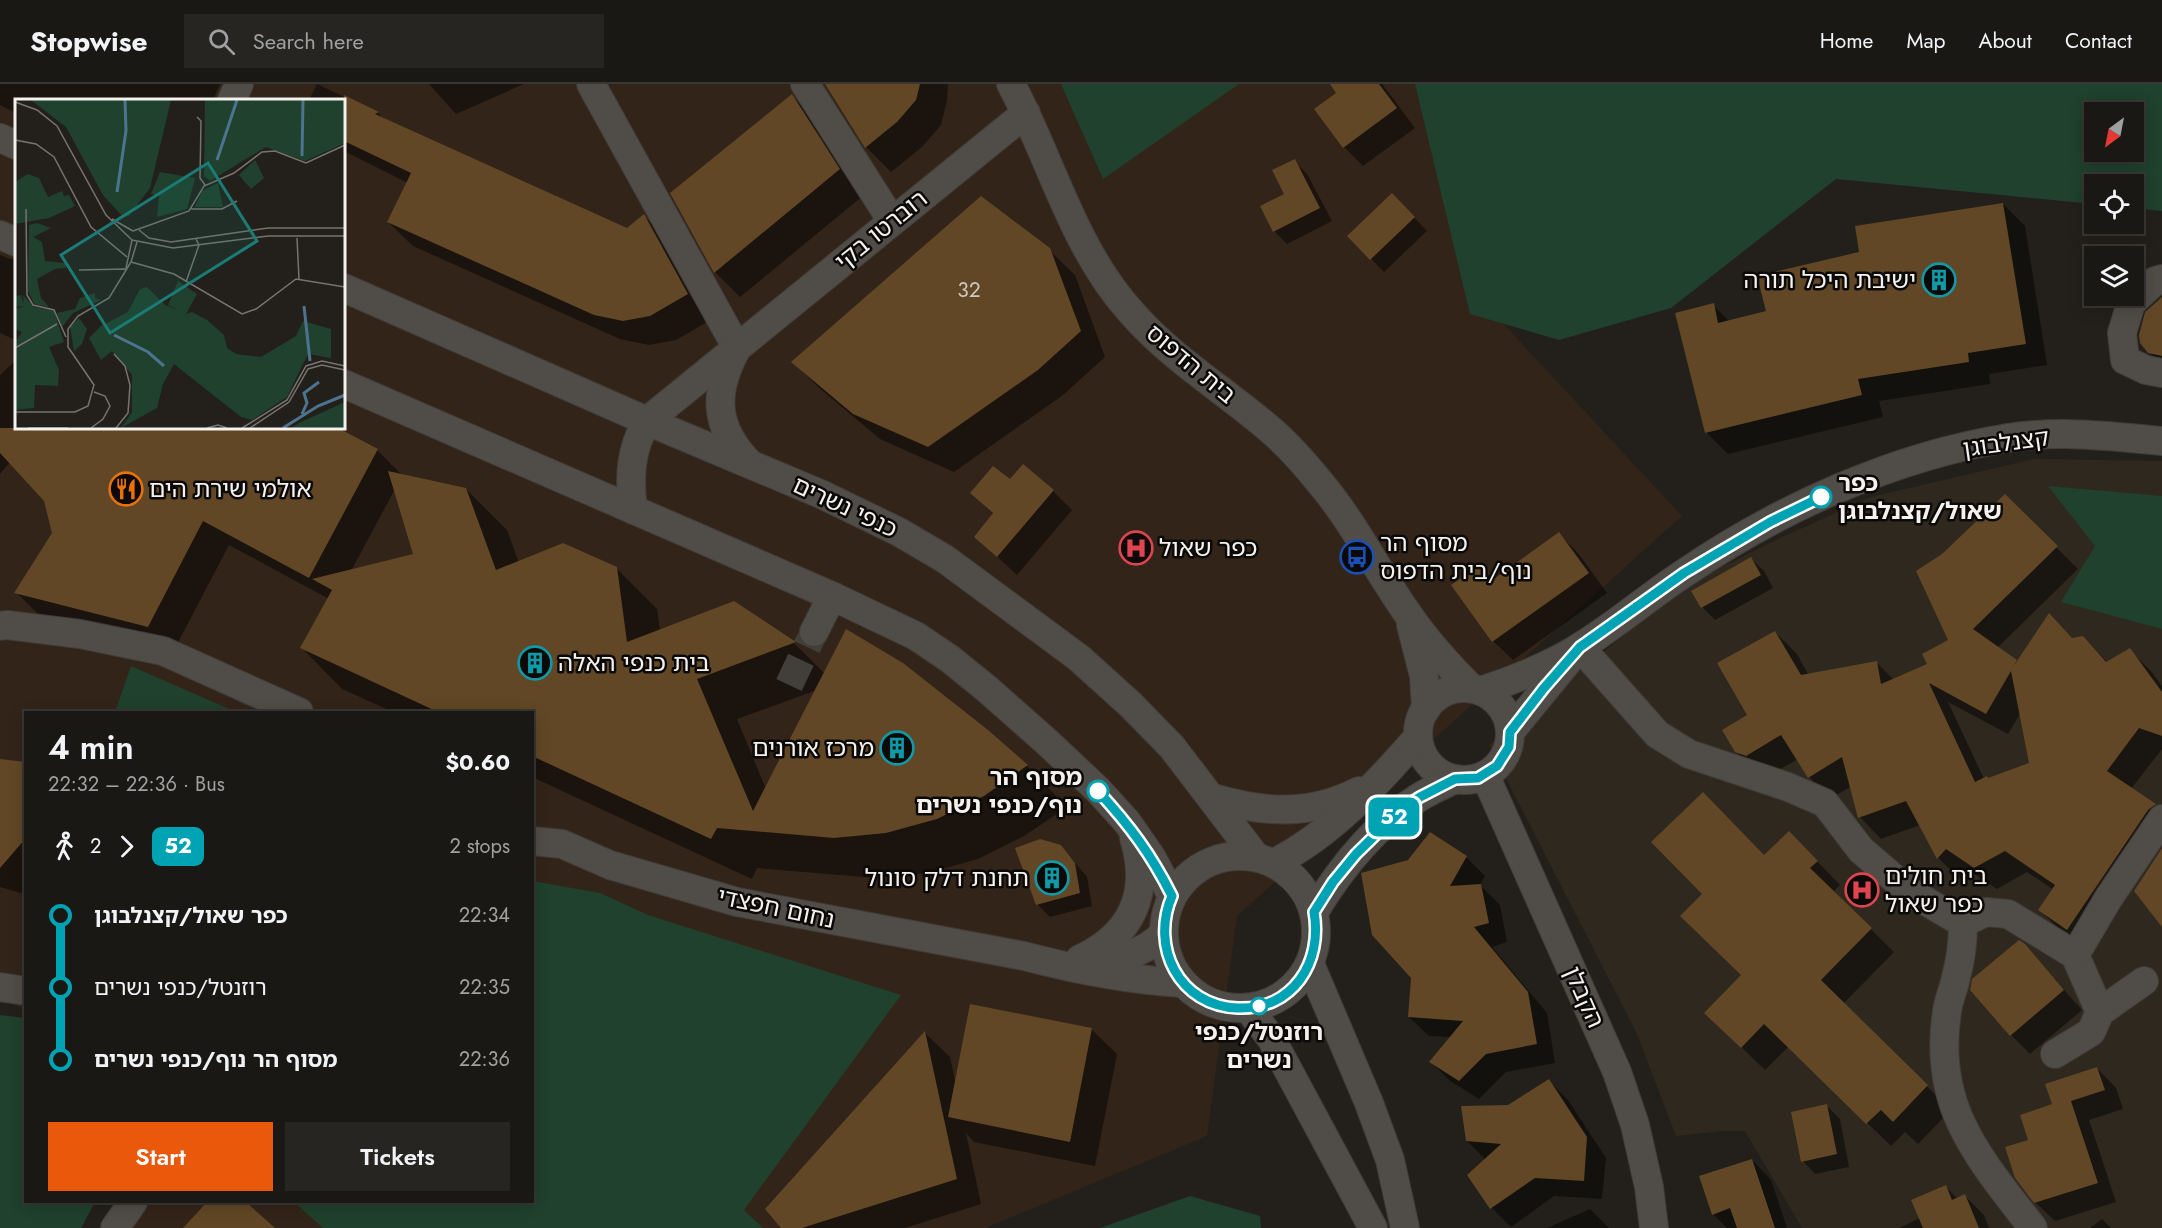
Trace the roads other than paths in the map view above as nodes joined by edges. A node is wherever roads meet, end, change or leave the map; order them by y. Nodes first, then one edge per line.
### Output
1 (239, 84) edge
2 (591, 84) edge
3 (805, 84) edge
4 (1011, 84) edge
5 (232, 99) edge
6 (1026, 113) junction
7 (0, 138) edge
8 (15, 146) edge
9 (892, 221) junction
10 (0, 235) edge
11 (15, 242) edge
12 (2162, 279) edge
13 (345, 288) edge
14 (737, 348) junction
15 (2162, 373) edge
16 (345, 384) edge
17 (647, 421) junction
18 (2162, 441) edge
19 (750, 464) junction
20 (633, 510) junction
21 (832, 596) junction
22 (1410, 617) junction
23 (0, 626) edge
24 (814, 632) tunnel mouth
25 (1580, 647) junction
26 (1476, 690) junction
27 (1426, 709) junction
28 (297, 711) edge
29 (1510, 732) junction
30 (1418, 737) junction
31 (1485, 775) junction
32 (1455, 779) junction
33 (1378, 781) junction
34 (1213, 798) junction
35 (2162, 819) edge
36 (1127, 822) junction
37 (534, 841) edge
38 (1265, 860) junction
39 (1172, 896) junction
40 (1314, 912) junction
41 (1963, 923) junction
42 (1164, 933) junction
43 (2075, 955) junction
44 (1024, 956) junction
45 (1080, 959) junction
46 (1310, 964) junction
47 (2144, 981) dead end
48 (1183, 983) junction
49 (0, 987) edge
50 (24, 991) edge
51 (1248, 1008) junction
52 (2100, 1012) junction
53 (2055, 1054) dead end
54 (132, 1203) edge
55 (115, 1228) edge
56 (1373, 1228) edge
57 (1405, 1228) edge
58 (1654, 1228) edge
59 (2033, 1228) edge

1 - 5 street
2 - 14 street
3 - 9 street
4 - 6 street, בית הדפוס
6 - 9 street, רוברטו בקי
6 - 22 street, בית הדפוס
7 - 8 street
9 - 14 street, רוברטו בקי
10 - 11 street
12 - 15 street
13 - 17 street, כנפי נשרים
14 - 17 street, רוברטו בקי
14 - 19 street, רוברטו בקי
16 - 20 street
17 - 19 street, כנפי נשרים
17 - 20 street, רוברטו בקי
18 - 25 street, קצנלבוגן
19 - 34 street, כנפי נשרים
20 - 21 street
21 - 24 street
21 - 36 street
22 - 26 street, בית הדפוס
22 - 27 street, בית הדפוס
23 - 28 street
25 - 26 street
25 - 29 street
25 - 41 street
26 - 27 street
26 - 29 street
27 - 30 street
29 - 31 street
30 - 32 street
30 - 33 street
31 - 32 street
31 - 58 street, הקבלן
32 - 40 street
33 - 34 street
33 - 38 street
34 - 38 street, כנפי נשרים
35 - 43 street
36 - 39 street
36 - 45 street
37 - 44 street, נחום חפצדי
38 - 39 street
38 - 40 street
39 - 42 street
40 - 46 street
41 - 43 street
41 - 59 street
42 - 45 street, נחום חפצדי
42 - 48 street
43 - 52 street
44 - 45 street, נחום חפצדי
44 - 48 street, נחום חפצדי
46 - 51 street
46 - 57 street
47 - 52 street
48 - 51 street
49 - 50 street
51 - 56 street
52 - 53 street
54 - 55 street

